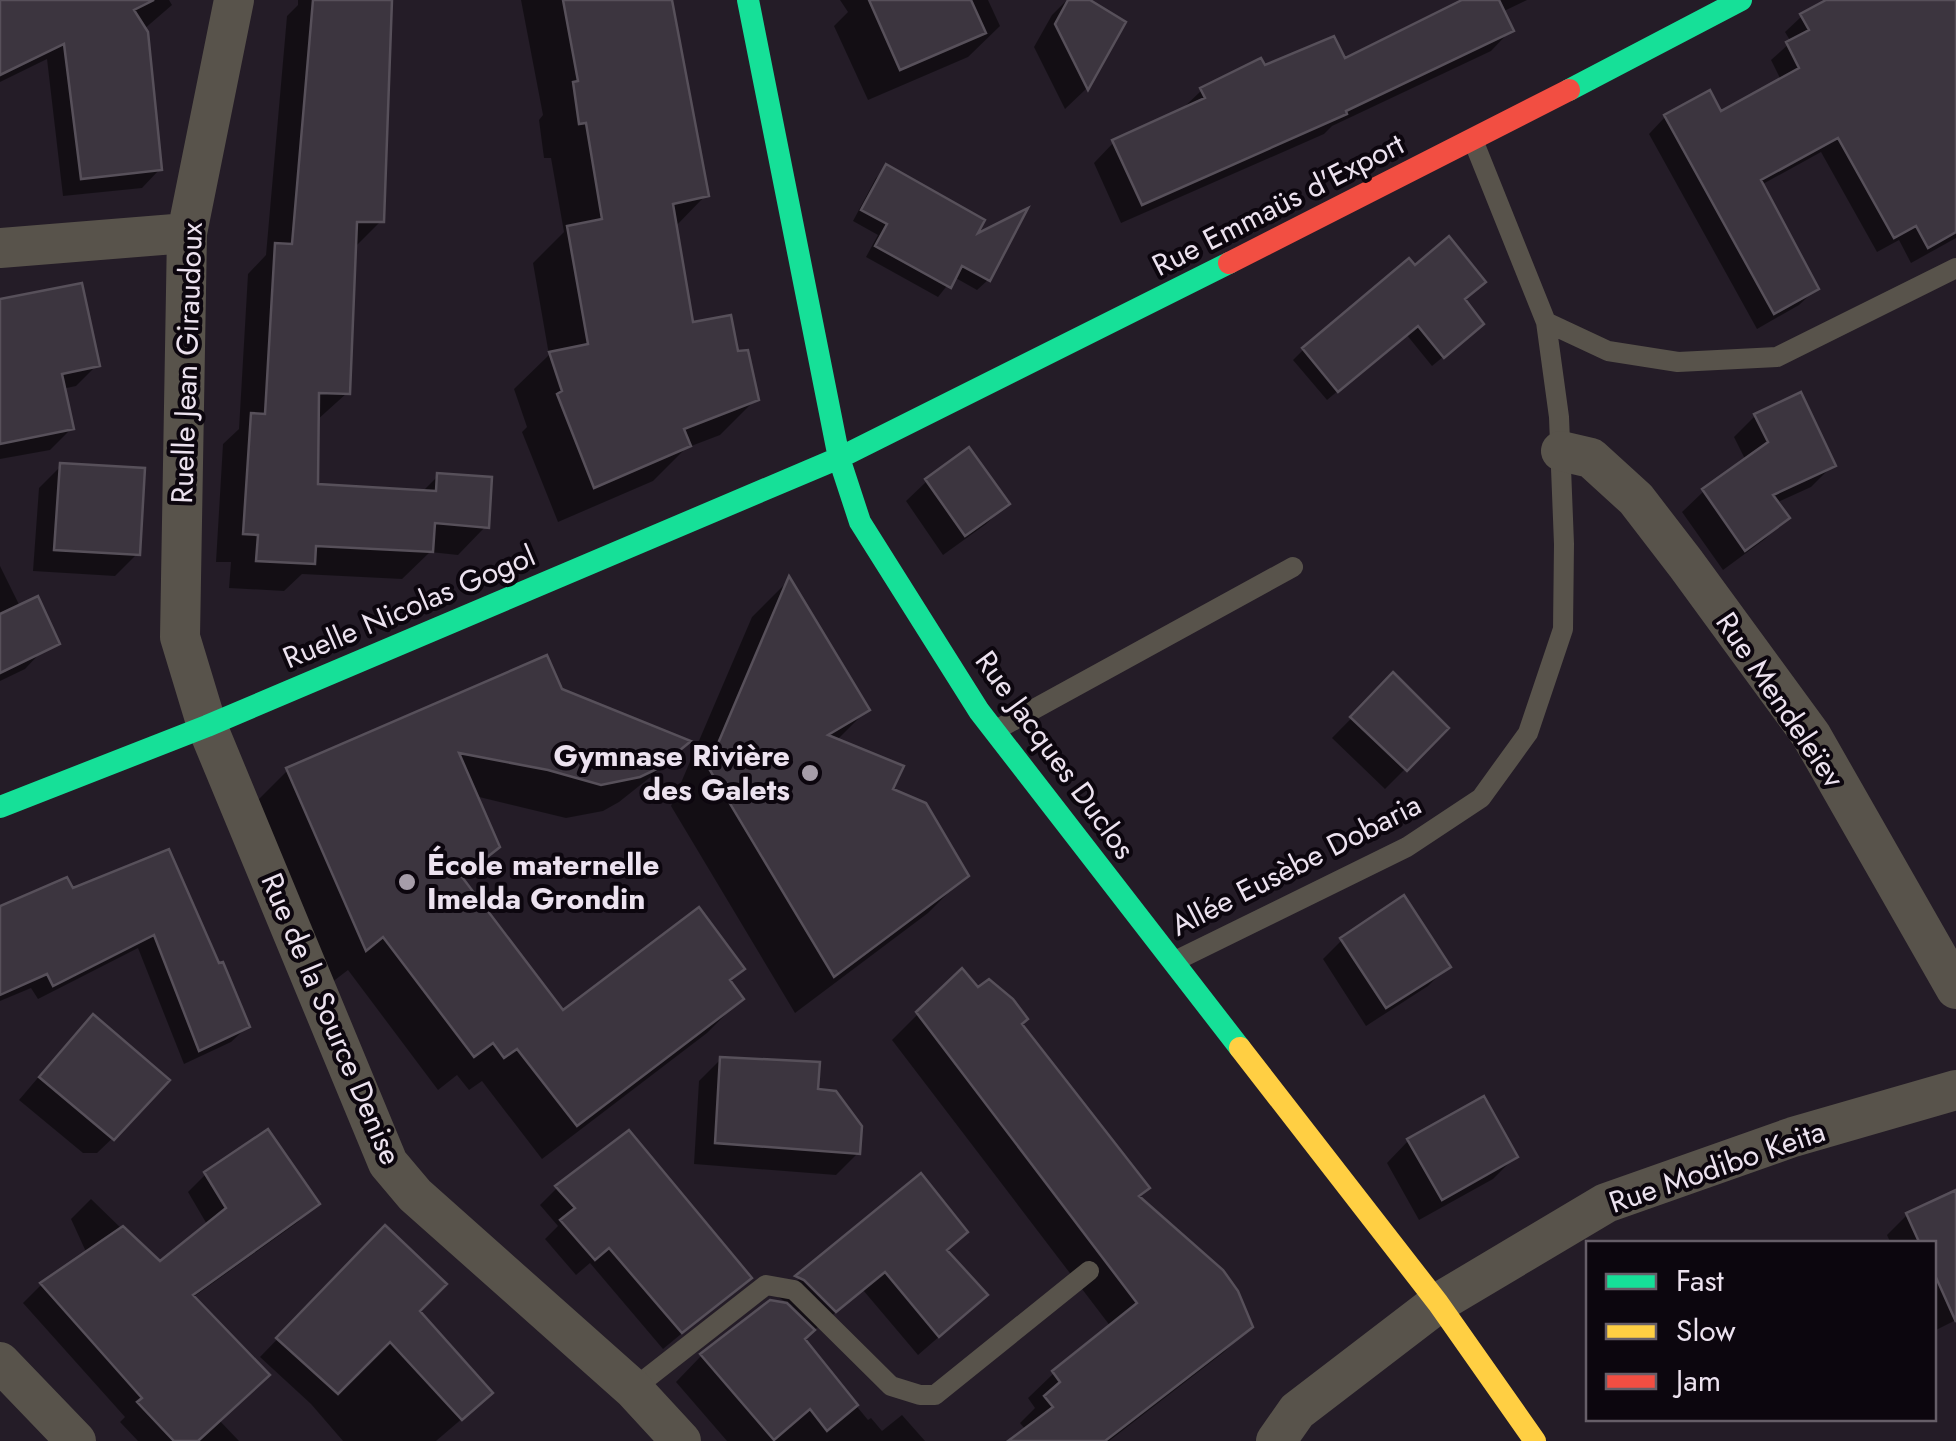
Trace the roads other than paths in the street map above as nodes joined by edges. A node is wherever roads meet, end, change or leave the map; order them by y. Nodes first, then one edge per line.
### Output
1 (234, 0) edge
2 (748, 0) edge
3 (1742, 0) edge
4 (1473, 141) junction
5 (187, 233) junction
6 (0, 248) edge
7 (1956, 268) edge
8 (1546, 322) junction
9 (1561, 451) junction
10 (839, 458) junction
11 (1294, 567) dead end
12 (207, 726) junction
13 (994, 731) junction
14 (0, 807) edge
15 (1173, 962) junction
16 (1956, 990) edge
17 (1956, 1090) edge
18 (1089, 1271) dead end
19 (1438, 1303) junction
20 (0, 1362) edge
21 (633, 1389) junction
22 (1526, 1436) edge
23 (76, 1441) edge
24 (681, 1441) edge
25 (1276, 1441) edge

1 - 5 street, Ruelle Jean Giraudoux
2 - 10 street, Rue Jacques Duclos
3 - 4 street, Rue Emmaüs d'Export
4 - 8 lane, Allée Eusèbe Dobaria
4 - 10 street, Rue Emmaüs d'Export
5 - 6 street
5 - 12 street, Ruelle Jean Giraudoux
7 - 8 lane
8 - 9 lane, Allée Eusèbe Dobaria
9 - 15 lane, Allée Eusèbe Dobaria
9 - 16 street, Rue Mendeleïev
10 - 12 street, Ruelle Nicolas Gogol
10 - 13 street, Rue Jacques Duclos
11 - 13 lane
12 - 14 street, Ruelle Nicolas Gogol
12 - 21 street, Rue de la Source Denise
13 - 15 street, Rue Jacques Duclos
15 - 19 street, Rue Jacques Duclos
17 - 19 street, Rue Modibo Keita
18 - 21 lane
19 - 22 street, Rue Jacques Duclos
19 - 25 street, Rue Modibo Keita
20 - 23 street
21 - 24 street, Rue de la Source Denise

